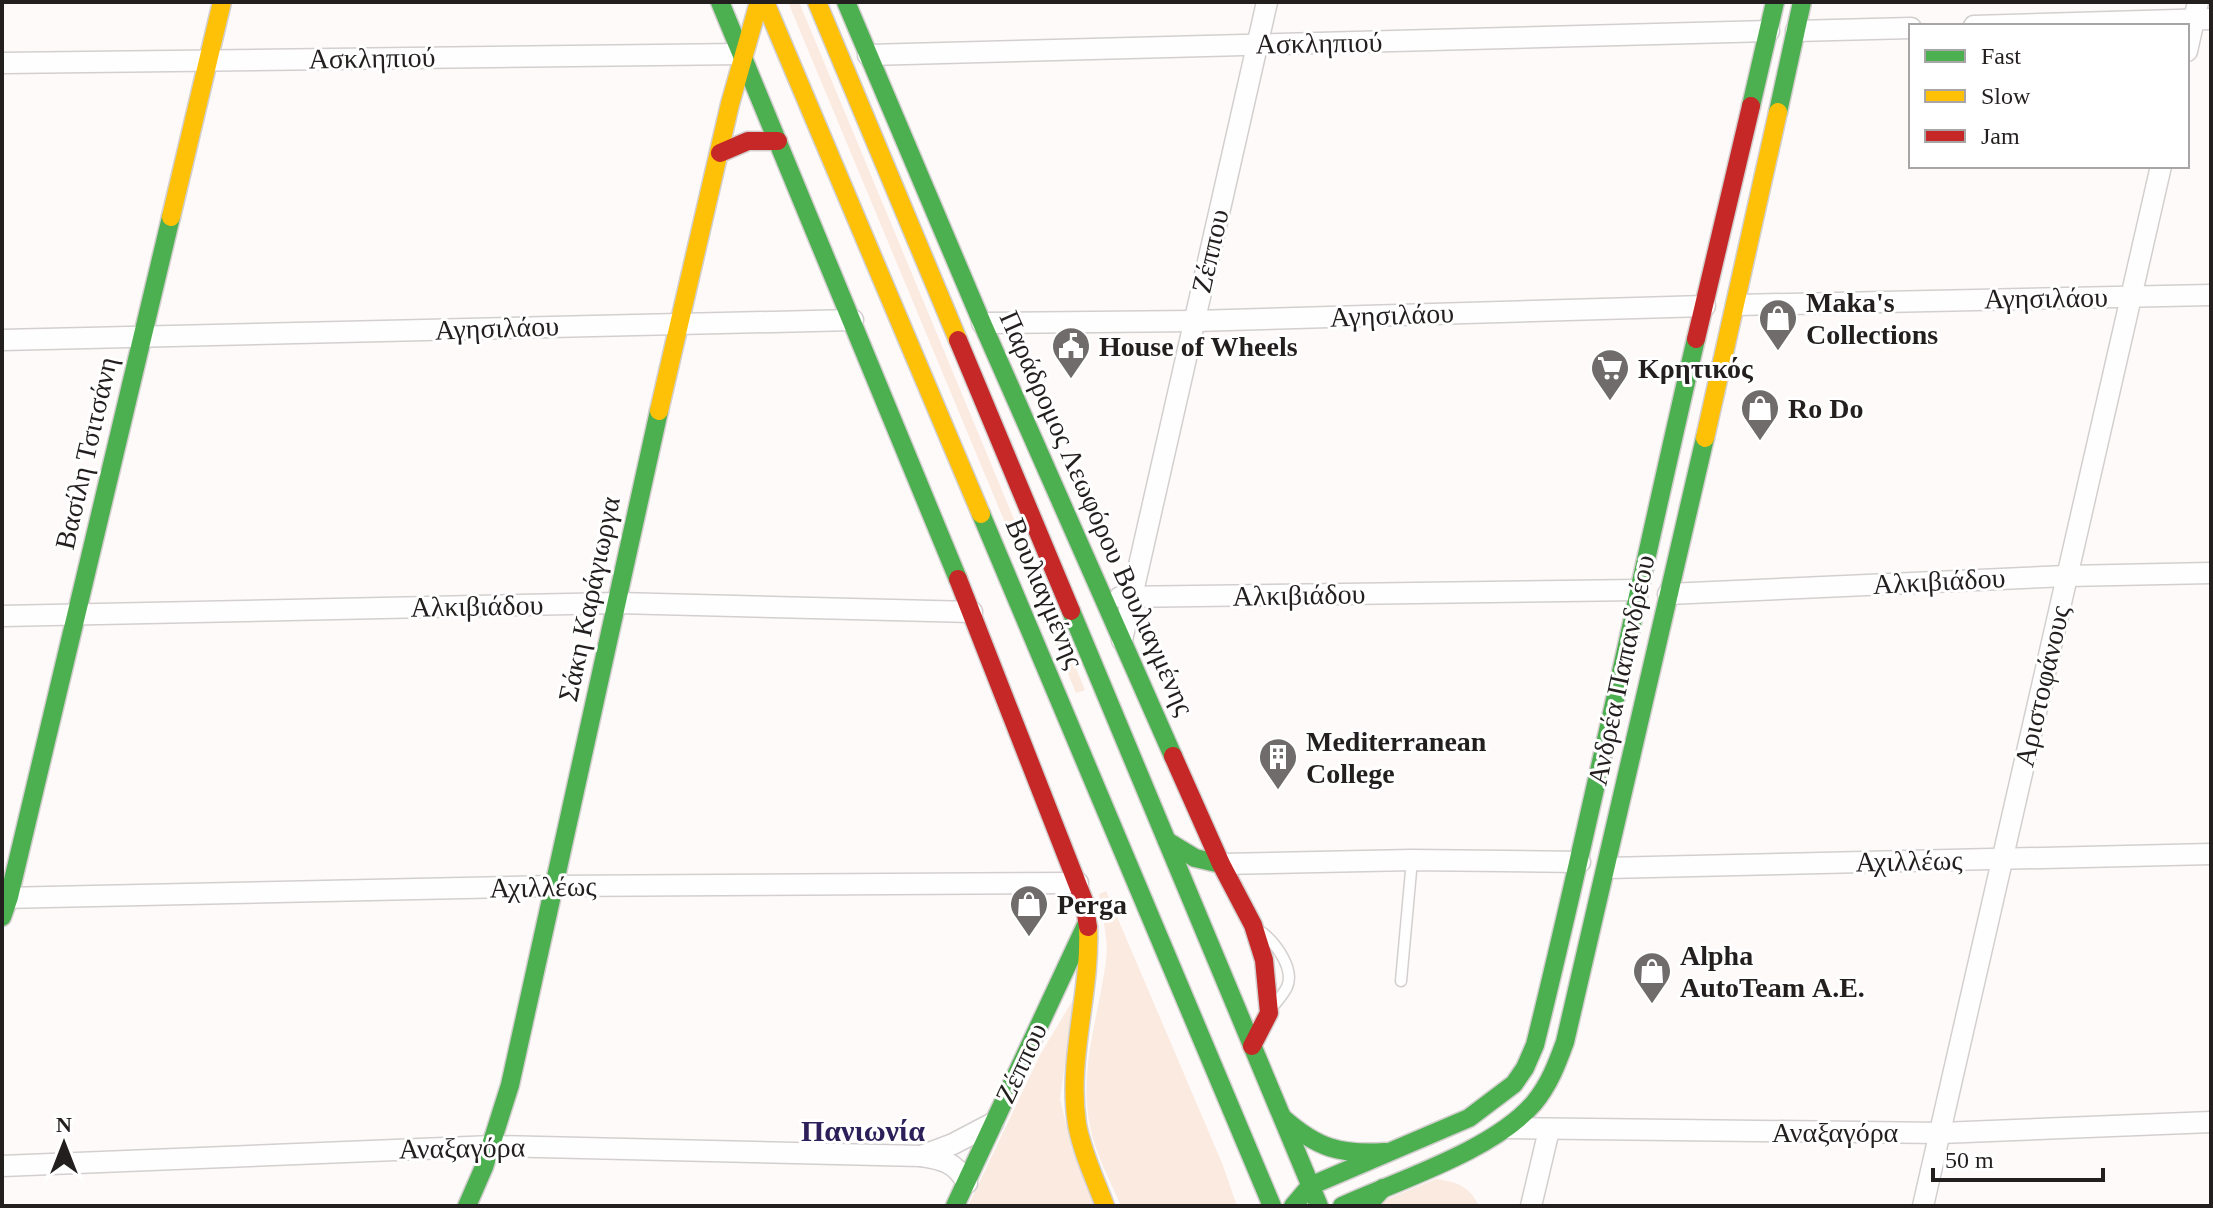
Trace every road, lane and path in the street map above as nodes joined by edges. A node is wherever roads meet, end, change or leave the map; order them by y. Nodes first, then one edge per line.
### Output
1 (222, 2) edge
2 (720, 2) edge
3 (762, 2) edge
4 (817, 2) edge
5 (846, 2) edge
6 (1267, 2) edge
7 (1775, 2) edge
8 (1802, 2) edge
9 (2201, 13) edge
10 (2009, 24) edge
11 (1909, 28) edge
12 (1769, 31) junction
13 (1796, 31) junction
14 (1258, 44) junction
15 (2189, 46) edge
16 (742, 54) junction
17 (868, 55) junction
18 (210, 59) junction
19 (2, 63) edge
20 (778, 141) junction
21 (720, 153) junction
22 (2161, 168) edge
23 (2211, 295) edge
24 (2131, 296) junction
25 (1737, 305) junction
26 (1705, 306) junction
27 (853, 320) junction
28 (1195, 321) junction
29 (677, 322) junction
30 (982, 323) junction
31 (142, 339) junction
32 (2, 340) edge
33 (2211, 573) edge
34 (2067, 576) junction
35 (1637, 590) junction
36 (1668, 594) junction
37 (1132, 597) junction
38 (1104, 598) junction
39 (618, 603) junction
40 (972, 612) junction
41 (77, 614) junction
42 (2, 616) edge
43 (1122, 640) junction
44 (1167, 841) junction
45 (2211, 854) edge
46 (2003, 859) junction
47 (1412, 860) junction
48 (1580, 862) junction
49 (1221, 864) junction
50 (1607, 868) junction
51 (1078, 883) junction
52 (553, 886) junction
53 (4, 904) edge
54 (1088, 921) junction
55 (1401, 981) dead end
56 (1252, 1046) junction
57 (1281, 1117) junction
58 (2211, 1122) edge
59 (993, 1123) junction
60 (1508, 1128) junction
61 (1549, 1130) junction
62 (1941, 1133) junction
63 (493, 1146) junction
64 (1385, 1152) junction
65 (921, 1156) junction
66 (2, 1166) edge
67 (967, 1183) junction
68 (1310, 1186) junction
69 (1383, 1188) junction
70 (467, 1206) edge
71 (955, 1206) edge
72 (1105, 1206) edge
73 (1272, 1206) edge
74 (1293, 1206) edge
75 (1319, 1206) edge
76 (1342, 1206) edge
77 (1367, 1206) edge
78 (1531, 1206) edge
79 (1923, 1206) edge

1 - 18 main road, Βασίλη Τσιτσάνη
2 - 16 main road
3 - 16 main road, Σάκη Καράγιωργα
3 - 73 main road, Βουλιαγμένης
4 - 44 main road, Βουλιαγμένης
5 - 17 main road, Παράδρομος Λεωφόρου Βουλιαγμένης
6 - 14 street, Ζέππου
7 - 12 main road, Ανδρέα Παπανδρέου
8 - 13 main road, Ανδρέα Παπανδρέου
9 - 10 street
9 - 15 street
11 - 13 street
12 - 14 street, Ασκληπιού
12 - 26 main road, Ανδρέα Παπανδρέου
13 - 25 main road, Ανδρέα Παπανδρέου
14 - 17 street, Ασκληπιού
14 - 28 street, Ζέππου
16 - 18 street, Ασκληπιού
16 - 20 main road
16 - 21 main road, Σάκη Καράγιωργα
17 - 30 main road, Παράδρομος Λεωφόρου Βουλιαγμένης
18 - 19 street, Ασκληπιού
18 - 31 main road, Βασίλη Τσιτσάνη
20 - 21 main road
20 - 27 main road
21 - 29 main road, Σάκη Καράγιωργα
22 - 24 street, Αριστοφάνους
23 - 24 street, Αγησιλάου
24 - 25 street, Αγησιλάου
24 - 34 street, Αριστοφάνους
25 - 36 main road, Ανδρέα Παπανδρέου
26 - 28 street, Αγησιλάου
26 - 35 main road, Ανδρέα Παπανδρέου
27 - 29 street, Αγησιλάου
27 - 40 main road
28 - 30 street, Αγησιλάου
28 - 37 street, Ζέππου
29 - 31 street, Αγησιλάου
29 - 39 main road, Σάκη Καράγιωργα
30 - 38 main road, Παράδρομος Λεωφόρου Βουλιαγμένης
31 - 32 street, Αγησιλάου
31 - 41 main road, Βασίλη Τσιτσάνη
33 - 34 street, Αλκιβιάδου
34 - 36 street, Αλκιβιάδου
34 - 46 street, Αριστοφάνους
35 - 37 street, Αλκιβιάδου
35 - 48 main road, Ανδρέα Παπανδρέου
36 - 50 main road, Ανδρέα Παπανδρέου
37 - 38 street, Αλκιβιάδου
37 - 43 street, Ζέππου
38 - 43 main road, Παράδρομος Λεωφόρου Βουλιαγμένης
39 - 40 street, Αλκιβιάδου
39 - 41 street, Αλκιβιάδου
39 - 52 main road, Σάκη Καράγιωργα
40 - 51 main road
41 - 42 street, Αλκιβιάδου
41 - 53 main road, Βασίλη Τσιτσάνη
43 - 49 main road, Παράδρομος Λεωφόρου Βουλιαγμένης
44 - 49 main road
44 - 56 main road, Βουλιαγμένης
45 - 46 street, Αχιλλέως
46 - 50 street, Αχιλλέως
46 - 62 street, Αριστοφάνους
47 - 48 street
47 - 49 street
47 - 55 lane
48 - 64 main road, Ανδρέα Παπανδρέου
49 - 56 main road, Παράδρομος Λεωφόρου Βουλιαγμένης
50 - 60 main road, Ανδρέα Παπανδρέου
51 - 52 street, Αχιλλέως
51 - 54 main road
52 - 53 street, Αχιλλέως
52 - 63 main road, Σάκη Καράγιωργα
54 - 59 main road, Ζέππου
54 - 72 main road
56 - 57 main road, Βουλιαγμένης
57 - 64 main road
57 - 68 main road, Βουλιαγμένης
58 - 62 street, Αναξαγόρα
59 - 65 street, Αναξαγόρα
59 - 67 main road, Ζέππου
60 - 61 street, Αναξαγόρα
60 - 69 main road, Ανδρέα Παπανδρέου
61 - 62 street, Αναξαγόρα
61 - 78 street
62 - 79 street, Αριστοφάνους
63 - 65 street, Αναξαγόρα
63 - 66 street, Αναξαγόρα
63 - 70 main road, Σάκη Καράγιωργα
64 - 68 main road, Ανδρέα Παπανδρέου
65 - 67 street, Αναξαγόρα
67 - 71 main road, Ζέππου
68 - 74 main road, Ανδρέα Παπανδρέου
68 - 75 main road, Βουλιαγμένης
69 - 76 main road, Ανδρέα Παπανδρέου
69 - 77 main road

